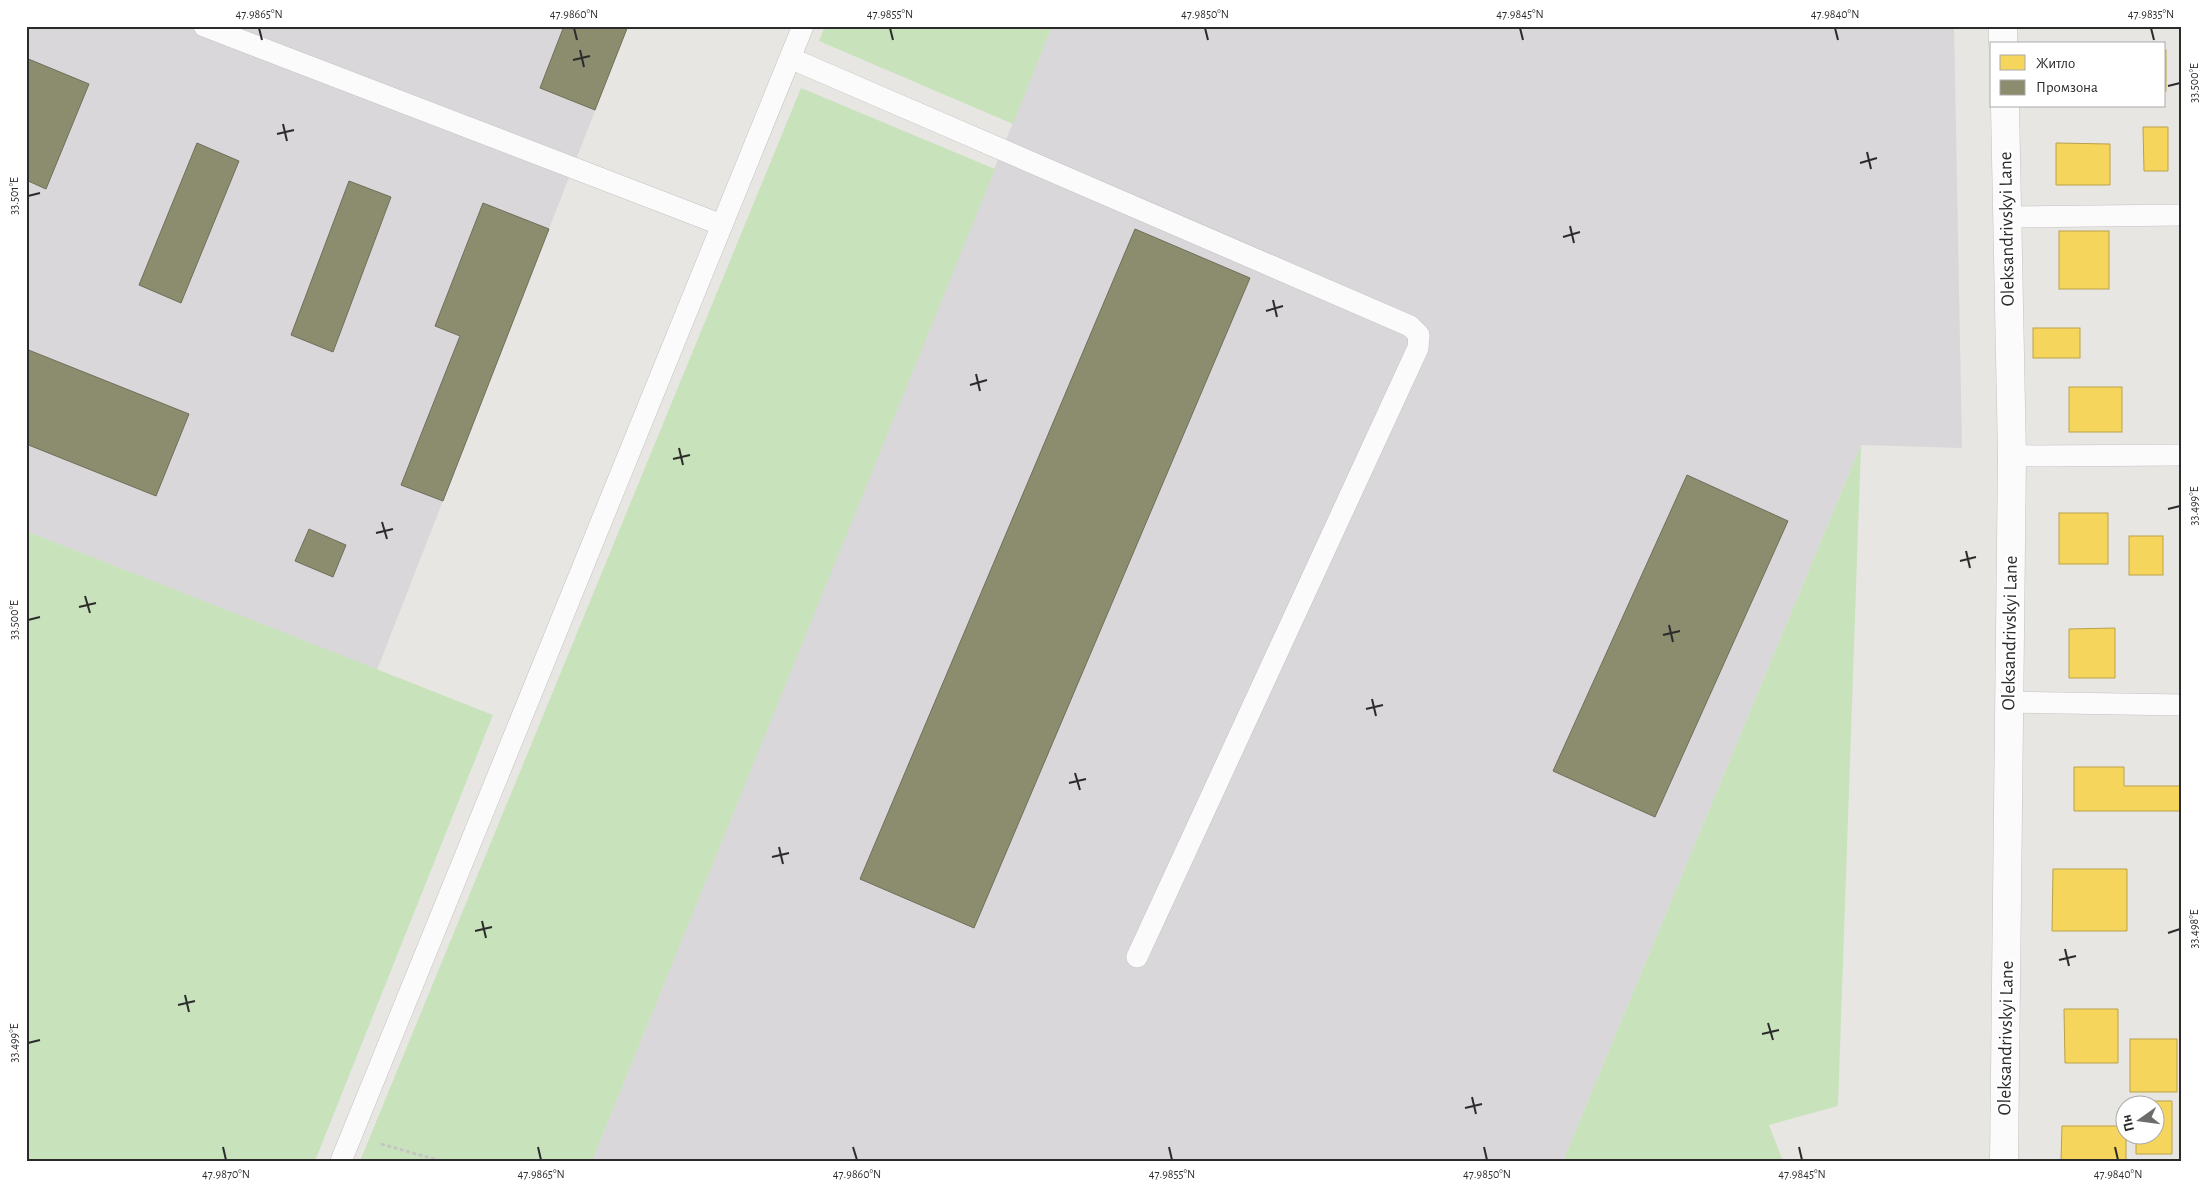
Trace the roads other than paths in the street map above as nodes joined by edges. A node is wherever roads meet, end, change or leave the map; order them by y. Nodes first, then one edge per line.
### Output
1 (204, 26) edge
2 (803, 26) edge
3 (2003, 26) edge
4 (2003, 42) edge
5 (790, 58) junction
6 (2005, 108) edge
7 (2182, 214) edge
8 (2007, 217) junction
9 (722, 225) junction
10 (2182, 455) edge
11 (2012, 456) junction
12 (2009, 702) junction
13 (2182, 705) edge
14 (1136, 957) dead end
15 (341, 1161) edge
16 (2004, 1161) edge

1 - 9 lane
2 - 5 lane
3 - 4 street
5 - 9 lane
5 - 14 lane
6 - 8 street, Oleksandrivskyi Lane
7 - 8 lane
8 - 11 street, Oleksandrivskyi Lane
9 - 15 lane
10 - 11 lane
11 - 12 street, Oleksandrivskyi Lane
12 - 13 lane
12 - 16 street, Oleksandrivskyi Lane

